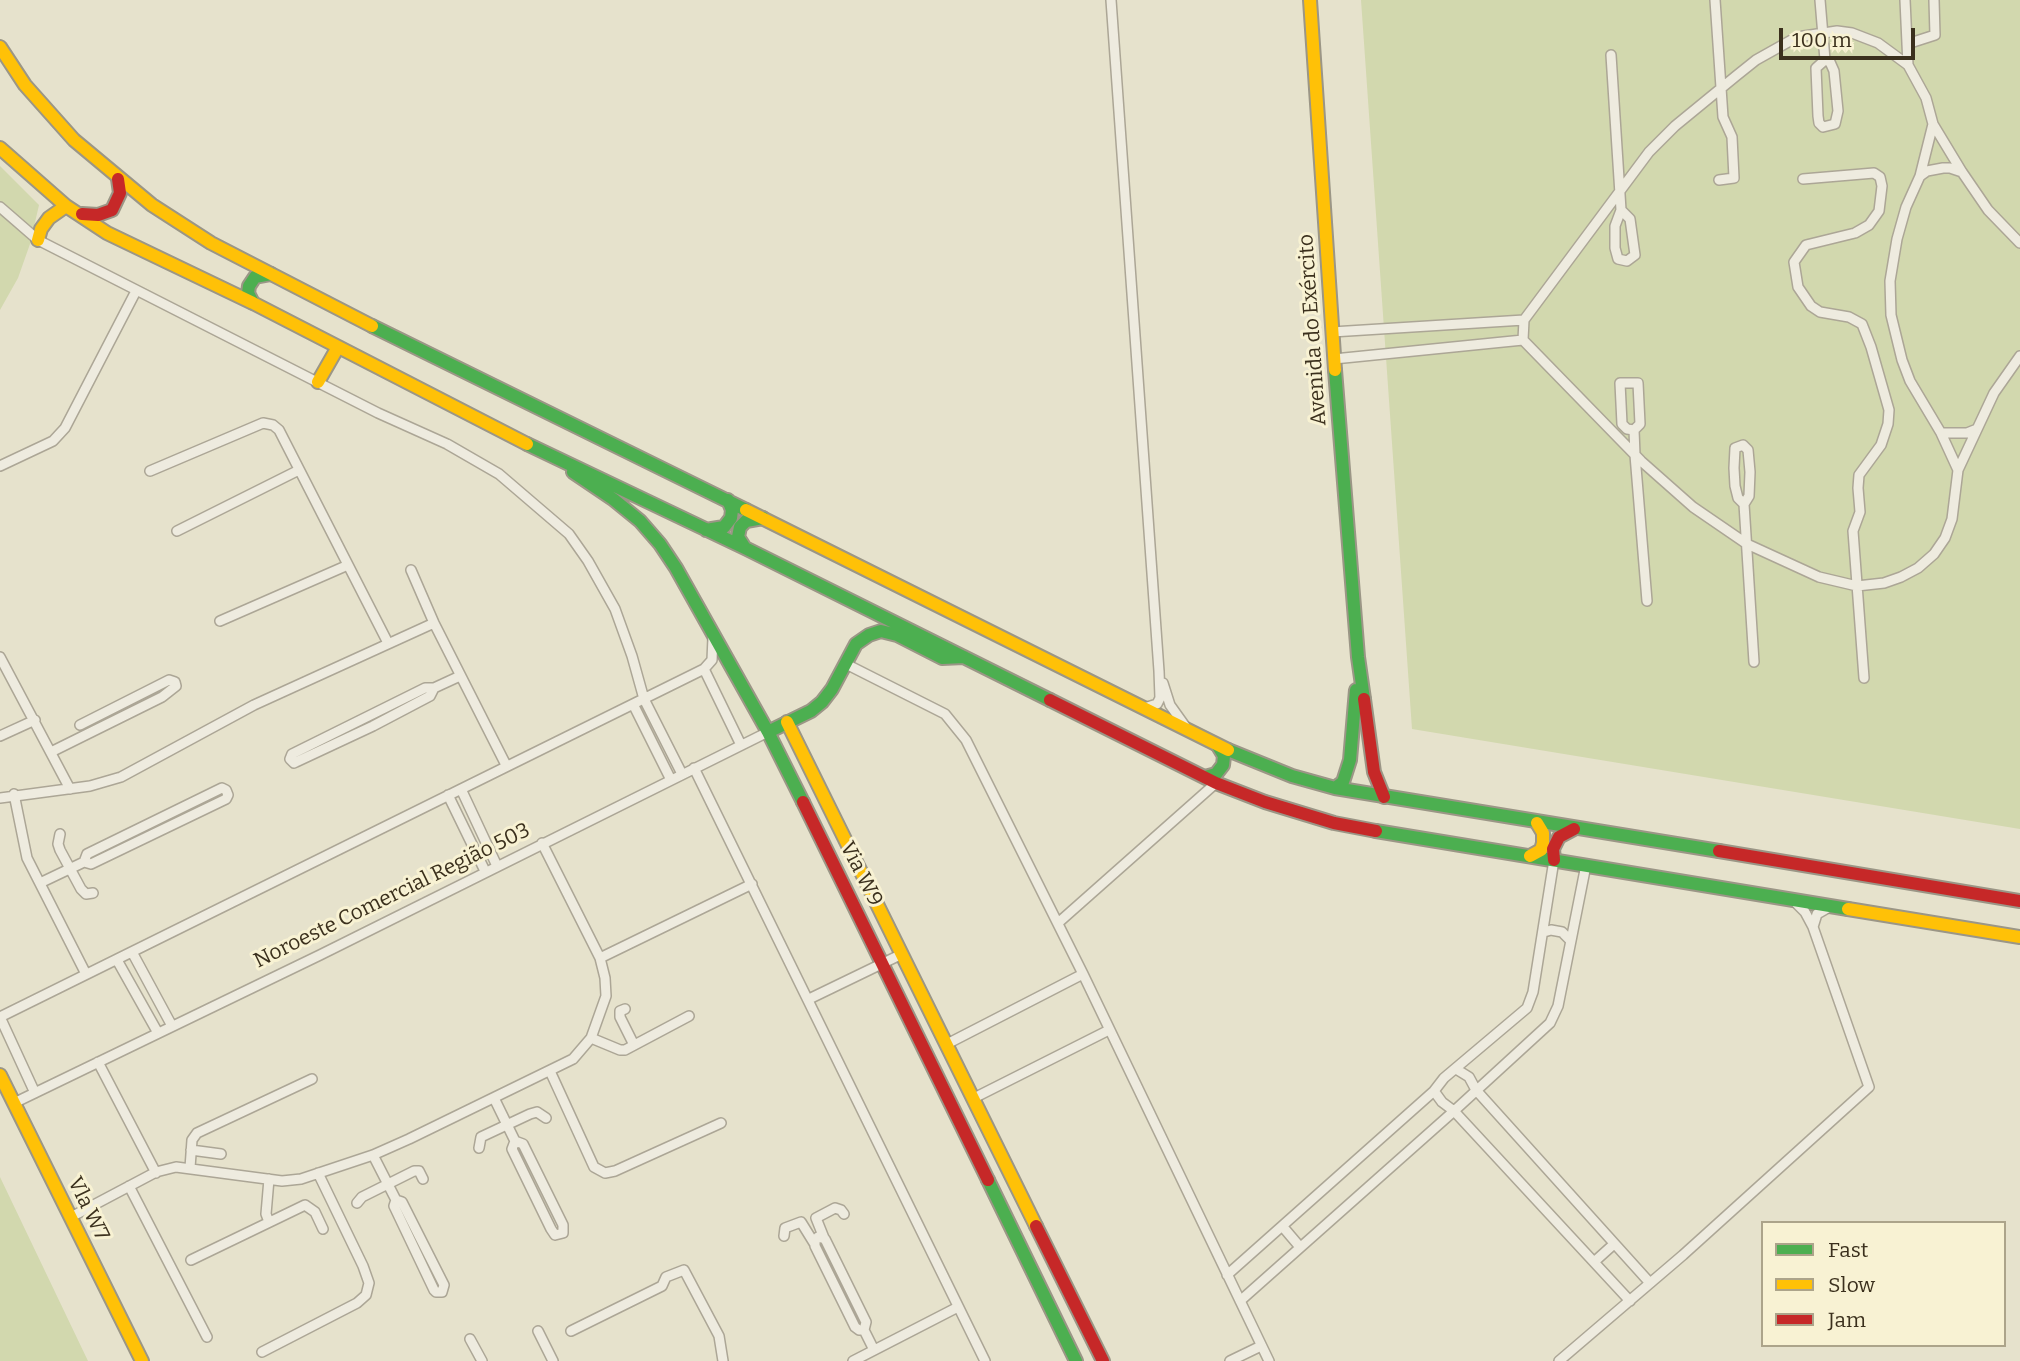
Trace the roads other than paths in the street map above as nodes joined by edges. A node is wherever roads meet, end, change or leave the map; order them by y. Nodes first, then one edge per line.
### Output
1 (1111, 0) edge
2 (1310, 0) edge
3 (1715, 0) edge
4 (1820, 0) edge
5 (1905, 0) edge
6 (1934, 0) edge
7 (1822, 33) junction
8 (1907, 44) junction
9 (0, 47) edge
10 (1611, 55) dead end
11 (1825, 60) junction
12 (1908, 65) junction
13 (1721, 89) junction
14 (1933, 124) junction
15 (0, 148) edge
16 (1962, 172) junction
17 (1920, 176) junction
18 (118, 179) junction
19 (1802, 179) dead end
20 (1719, 180) dead end
21 (1620, 188) junction
22 (0, 206) edge
23 (70, 209) junction
24 (1621, 209) junction
25 (38, 240) junction
26 (2020, 243) edge
27 (271, 274) junction
28 (136, 290) junction
29 (253, 303) junction
30 (1524, 320) junction
31 (1332, 332) junction
32 (1523, 340) junction
33 (338, 347) junction
34 (2020, 356) edge
35 (1334, 359) junction
36 (318, 382) junction
37 (1977, 429) junction
38 (1634, 430) junction
39 (1941, 433) junction
40 (546, 454) junction
41 (1635, 455) junction
42 (0, 466) edge
43 (299, 470) junction
44 (1958, 470) junction
45 (150, 471) dead end
46 (728, 500) junction
47 (1744, 504) junction
48 (763, 518) junction
49 (706, 530) junction
50 (177, 531) dead end
51 (1747, 544) junction
52 (745, 548) junction
53 (348, 565) junction
54 (411, 570) dead end
55 (1857, 586) junction
56 (1647, 601) dead end
57 (220, 621) dead end
58 (434, 622) junction
59 (712, 632) junction
60 (388, 643) junction
61 (0, 657) edge
62 (964, 657) junction
63 (1358, 657) junction
64 (1754, 663) dead end
65 (846, 664) junction
66 (704, 669) junction
67 (1159, 671) junction
68 (460, 676) junction
69 (1864, 678) dead end
70 (434, 688) junction
71 (644, 699) junction
72 (633, 704) junction
73 (1143, 708) junction
74 (35, 720) junction
75 (787, 722) junction
76 (80, 725) dead end
77 (1189, 731) junction
78 (768, 732) junction
79 (0, 736) edge
80 (741, 745) junction
81 (1218, 746) junction
82 (51, 752) junction
83 (506, 765) junction
84 (694, 768) junction
85 (682, 774) junction
86 (671, 779) junction
87 (1210, 780) junction
88 (1335, 788) junction
89 (70, 789) junction
90 (461, 789) junction
91 (13, 794) junction
92 (448, 795) junction
93 (1384, 797) junction
94 (0, 798) edge
95 (1537, 823) junction
96 (1575, 828) junction
97 (60, 834) dead end
98 (542, 843) junction
99 (1530, 856) junction
100 (1554, 860) junction
101 (84, 862) junction
102 (1586, 865) junction
103 (496, 866) junction
104 (71, 869) junction
105 (485, 871) junction
106 (40, 883) junction
107 (752, 884) junction
108 (93, 892) dead end
109 (1793, 900) junction
110 (2020, 901) edge
111 (1832, 906) junction
112 (882, 913) junction
113 (862, 918) junction
114 (1058, 923) junction
115 (1813, 927) junction
116 (1544, 932) junction
117 (2020, 937) edge
118 (1570, 940) junction
119 (132, 952) junction
120 (902, 954) junction
121 (600, 958) junction
122 (117, 960) junction
123 (884, 963) junction
124 (86, 974) junction
125 (1083, 974) junction
126 (809, 999) junction
127 (625, 1009) dead end
128 (689, 1016) dead end
129 (0, 1017) edge
130 (935, 1020) junction
131 (172, 1026) junction
132 (1109, 1030) junction
133 (916, 1031) junction
134 (158, 1033) junction
135 (591, 1038) junction
136 (947, 1044) junction
137 (634, 1045) junction
138 (98, 1062) junction
139 (1456, 1069) junction
140 (550, 1071) junction
141 (0, 1075) edge
142 (312, 1079) dead end
143 (1476, 1090) junction
144 (1434, 1091) junction
145 (35, 1093) junction
146 (494, 1098) junction
147 (974, 1098) junction
148 (14, 1103) junction
149 (1454, 1111) junction
150 (546, 1118) dead end
151 (721, 1123) dead end
152 (507, 1125) junction
153 (515, 1141) junction
154 (479, 1148) dead end
155 (191, 1150) junction
156 (221, 1154) dead end
157 (373, 1155) junction
158 (190, 1168) junction
159 (156, 1173) junction
160 (318, 1173) junction
161 (269, 1179) junction
162 (424, 1179) dead end
163 (388, 1185) junction
164 (129, 1186) junction
165 (396, 1200) junction
166 (357, 1203) dead end
167 (844, 1214) dead end
168 (71, 1217) junction
169 (269, 1222) junction
170 (1283, 1227) junction
171 (323, 1229) dead end
172 (784, 1236) dead end
173 (824, 1238) junction
174 (814, 1243) junction
175 (1614, 1244) junction
176 (1300, 1247) junction
177 (191, 1259) dead end
178 (1594, 1262) junction
179 (1227, 1275) junction
180 (1650, 1283) junction
181 (1240, 1301) junction
182 (1629, 1301) junction
183 (958, 1307) junction
184 (864, 1329) junction
185 (538, 1331) dead end
186 (571, 1331) dead end
187 (207, 1337) dead end
188 (470, 1339) dead end
189 (1261, 1346) junction
190 (874, 1350) junction
191 (262, 1352) dead end
192 (142, 1361) edge
193 (482, 1361) edge
194 (553, 1361) edge
195 (723, 1361) edge
196 (853, 1361) edge
197 (985, 1361) edge
198 (1076, 1361) edge
199 (1103, 1361) edge
200 (1230, 1361) edge
201 (1269, 1361) edge
202 (1559, 1361) edge

1 - 67 street
2 - 31 main road, Avenida do Exército
3 - 13 street
4 - 7 street
5 - 8 street
6 - 8 street
7 - 11 street
7 - 12 street
7 - 13 street
8 - 12 street
9 - 18 main road
10 - 21 street
11 - 11 street
12 - 14 street
13 - 20 street
13 - 21 street
14 - 16 street
14 - 17 street
15 - 23 main road
16 - 17 street
16 - 26 street
17 - 39 street
18 - 23 main road
18 - 27 main road
19 - 55 street
21 - 24 street
21 - 30 street
22 - 25 street
23 - 25 main road
23 - 29 main road
24 - 24 street
25 - 28 street
27 - 29 main road
27 - 46 main road
28 - 36 street
28 - 42 street
29 - 33 main road
30 - 31 street
30 - 32 street
31 - 35 main road, Avenida do Exército
32 - 35 street
32 - 41 street
33 - 36 main road
33 - 40 main road
34 - 37 street
35 - 63 main road, Avenida do Exército
36 - 71 street
37 - 39 street
37 - 44 street
38 - 38 street
38 - 41 street
39 - 44 street
40 - 49 main road
40 - 59 main road, Via W9
41 - 51 street
41 - 56 street
43 - 45 street
43 - 50 street
43 - 53 street
44 - 55 street
46 - 48 main road
46 - 49 main road
47 - 47 street
47 - 51 street
48 - 52 main road
48 - 73 main road
49 - 52 main road
51 - 55 street
51 - 64 street
52 - 62 main road
53 - 57 street
53 - 60 street
54 - 58 street
55 - 69 street
58 - 60 street
58 - 68 street
59 - 66 street
59 - 78 main road, Via W9
60 - 89 street
61 - 74 street
62 - 65 main road, Noroeste Comercial Região 503
62 - 87 main road
63 - 88 main road, Avenida do Exército
63 - 93 main road, Avenida do Exército
65 - 75 main road, Noroeste Comercial Região 503
65 - 114 street
66 - 71 street
66 - 80 street
67 - 73 street
67 - 77 street
68 - 70 street
68 - 83 street
70 - 70 street
71 - 72 street
71 - 85 street
72 - 83 street
72 - 86 street
73 - 77 main road
74 - 79 street
74 - 82 street
75 - 78 main road, Noroeste Comercial Região 503
75 - 112 main road, Via W9
76 - 82 street
77 - 81 main road
78 - 80 street, Noroeste Comercial Região 503
78 - 113 main road, Via W9
80 - 84 street, Noroeste Comercial Região 503
81 - 87 main road
81 - 88 main road
82 - 89 street
83 - 90 street
84 - 85 street, Noroeste Comercial Região 503
84 - 107 street
85 - 86 street, Noroeste Comercial Região 503
86 - 98 street, Noroeste Comercial Região 503
87 - 99 main road
87 - 114 street
88 - 93 main road
89 - 91 street
90 - 92 street
90 - 103 street
91 - 94 street
91 - 106 street
92 - 105 street
92 - 119 street
93 - 95 main road
95 - 96 main road
95 - 99 main road
96 - 100 main road
96 - 110 main road
97 - 104 street
98 - 103 street, Noroeste Comercial Região 503
98 - 121 street
99 - 100 main road
100 - 102 main road
100 - 116 street
101 - 101 street
101 - 104 street
102 - 109 main road
102 - 118 street
103 - 105 street, Noroeste Comercial Região 503
104 - 106 street
104 - 108 street
105 - 131 street, Noroeste Comercial Região 503
106 - 124 street
107 - 121 street
107 - 126 street
109 - 111 main road
109 - 115 street
111 - 115 street
111 - 117 main road
112 - 113 main road
112 - 120 main road, Via W9
113 - 123 main road, Via W9
114 - 125 street
115 - 180 street
116 - 118 street
116 - 139 street
118 - 143 street
119 - 122 street
119 - 131 street
120 - 123 street
120 - 130 main road, Via W9
121 - 135 street
122 - 124 street
122 - 134 street
123 - 126 street
123 - 133 main road, Via W9
124 - 129 street
125 - 132 street
125 - 136 street
126 - 183 street
127 - 137 street
128 - 137 street
129 - 145 street
130 - 133 main road
130 - 136 main road, Via W9
131 - 134 street, Noroeste Comercial Região 503
132 - 147 street
132 - 179 street
133 - 198 main road, Via W9
134 - 138 street, Noroeste Comercial Região 503
135 - 137 street
135 - 140 street
136 - 147 main road, Via W9
138 - 145 street, Noroeste Comercial Região 503
138 - 159 street
139 - 143 street
139 - 144 street
140 - 146 street
140 - 151 street
141 - 148 main road, Vla W7
142 - 155 street
143 - 149 street
143 - 175 street
144 - 149 street
144 - 170 street
145 - 148 street, Noroeste Comercial Região 503
146 - 152 street
146 - 157 street
147 - 199 main road, Via W9
148 - 168 main road, Vla W7
149 - 176 street
149 - 178 street
150 - 152 street
152 - 153 street
152 - 154 street
153 - 153 street
155 - 156 street
155 - 158 street
157 - 160 street
157 - 163 street
158 - 159 street
158 - 161 street
159 - 164 street
160 - 161 street
160 - 191 street
161 - 169 street
162 - 163 street
163 - 165 street
163 - 166 street
164 - 168 street
164 - 187 street
165 - 165 street
167 - 173 street
168 - 192 main road, Vla W7
169 - 171 street
169 - 177 street
170 - 176 street
170 - 179 street
172 - 174 street
173 - 174 street
173 - 184 street
174 - 184 street
175 - 178 street
175 - 180 street
176 - 181 street
178 - 182 street
179 - 181 street
180 - 182 street
181 - 189 street
182 - 202 street
183 - 190 street
183 - 197 street
184 - 190 street
185 - 194 street
186 - 195 street
188 - 193 street
189 - 200 street
189 - 201 street
190 - 196 street

